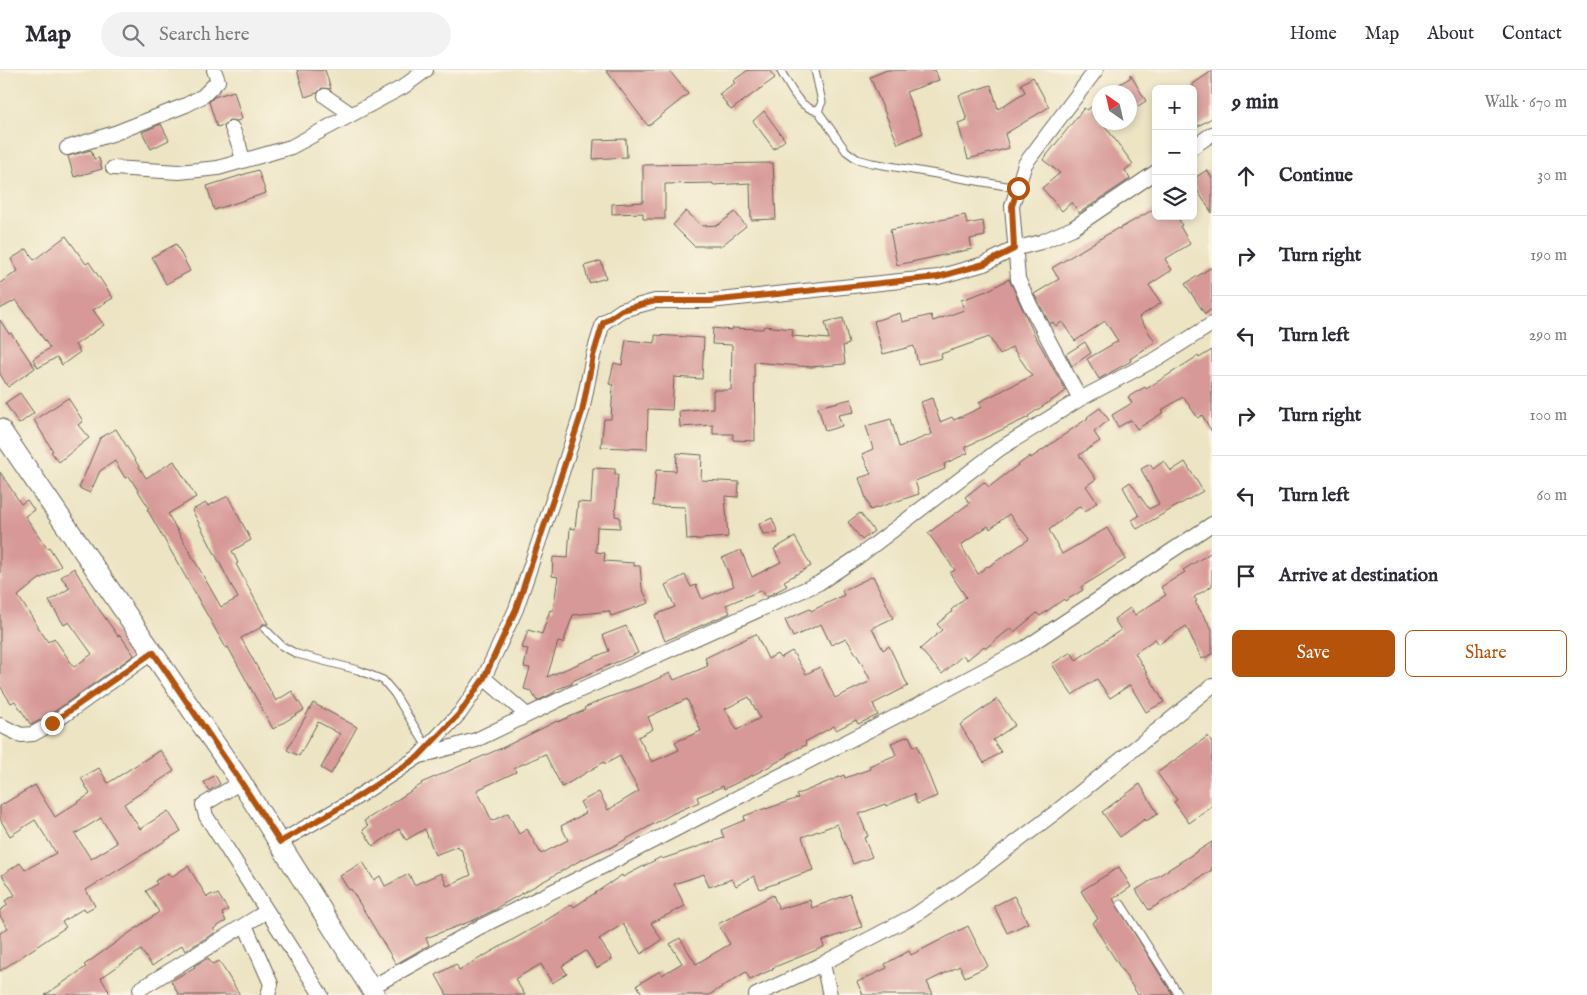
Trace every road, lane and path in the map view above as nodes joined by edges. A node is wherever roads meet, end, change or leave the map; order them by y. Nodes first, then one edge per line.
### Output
1 (214, 70) edge
2 (426, 70) edge
3 (780, 70) edge
4 (816, 70) edge
5 (1096, 70) edge
6 (325, 96) dead end
7 (818, 111) junction
8 (351, 114) junction
9 (232, 128) dead end
10 (1212, 134) edge
11 (1197, 143) edge
12 (67, 148) dead end
13 (243, 161) junction
14 (113, 168) dead end
15 (1152, 175) edge
16 (1018, 188) junction
17 (1014, 249) junction
18 (1212, 324) edge
19 (1080, 399) junction
20 (0, 429) edge
21 (1212, 524) edge
22 (265, 629) dead end
23 (153, 652) junction
24 (484, 678) junction
25 (1212, 686) edge
26 (527, 716) junction
27 (0, 725) edge
28 (422, 752) junction
29 (241, 782) junction
30 (280, 842) junction
31 (1121, 904) dead end
32 (267, 911) junction
33 (245, 925) junction
34 (823, 964) junction
35 (140, 989) dead end
36 (372, 992) edge
37 (268, 995) edge
38 (321, 995) edge
39 (756, 995) edge
40 (830, 995) edge
41 (1179, 995) edge

1 - 12 street
2 - 8 street
3 - 7 lane
4 - 7 lane
5 - 16 street
6 - 8 street
7 - 16 lane
8 - 13 street
9 - 13 street
10 - 11 street
13 - 14 street
15 - 17 street
16 - 17 street
17 - 19 street
17 - 24 street
18 - 19 street
19 - 26 street
20 - 23 street
21 - 36 street
22 - 28 lane
23 - 27 street
23 - 29 street
24 - 26 street
24 - 28 street
25 - 34 street
26 - 28 street
28 - 30 street
29 - 30 street
29 - 32 street
30 - 36 street
31 - 41 lane
32 - 33 street
32 - 38 street
33 - 35 street
33 - 37 street
34 - 39 street
34 - 40 street

